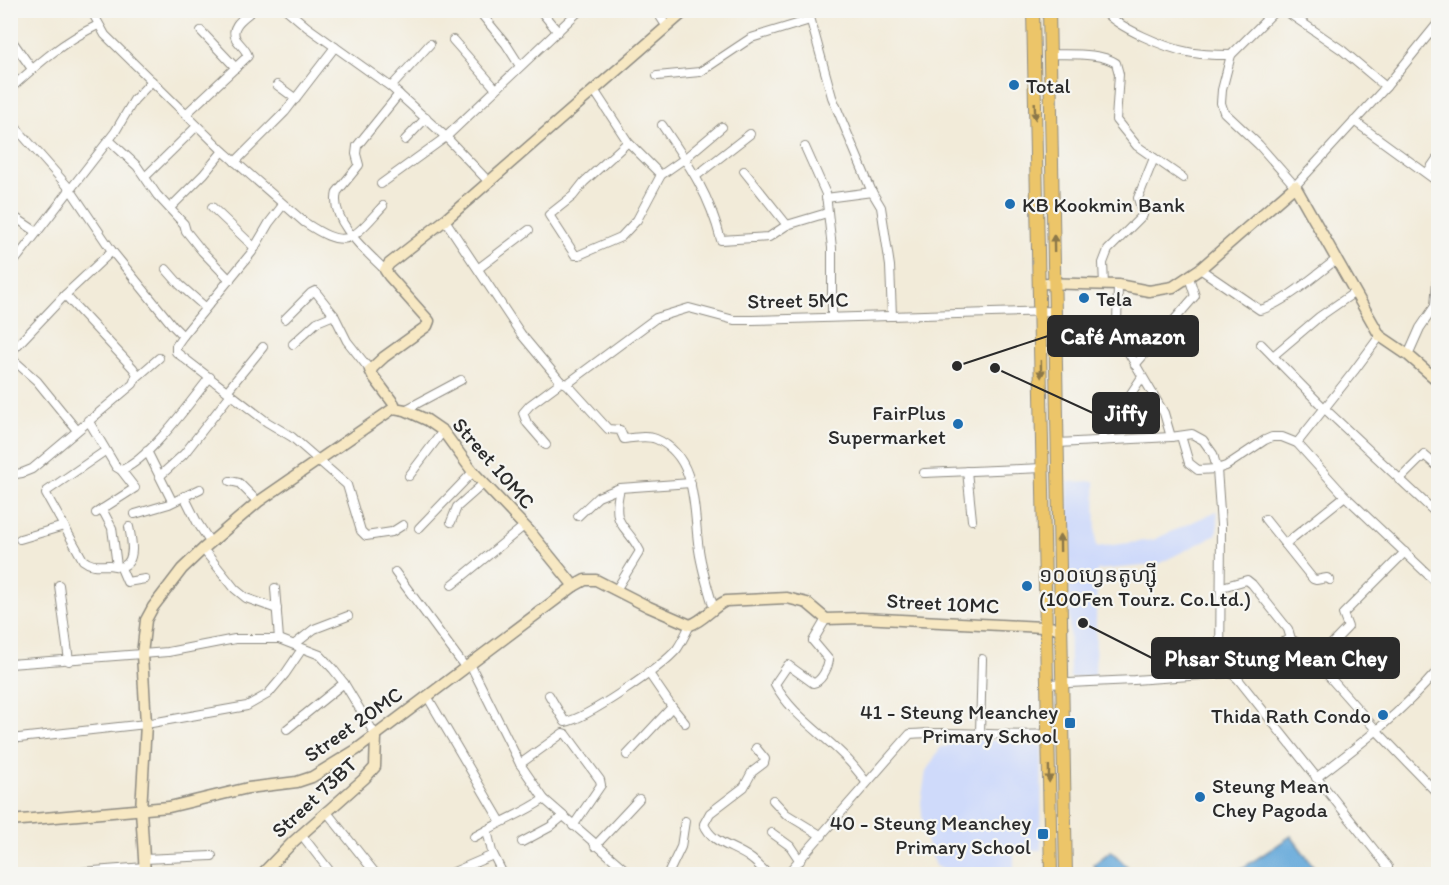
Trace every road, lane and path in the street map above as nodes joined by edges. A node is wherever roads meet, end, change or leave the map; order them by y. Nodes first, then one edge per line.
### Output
1 (91, 10) edge
2 (253, 10) edge
3 (287, 10) edge
4 (478, 10) edge
5 (540, 10) edge
6 (580, 10) edge
7 (656, 10) edge
8 (686, 10) edge
9 (820, 10) edge
10 (1033, 10) edge
11 (1049, 10) edge
12 (1102, 10) edge
13 (1260, 10) edge
14 (1276, 10) edge
15 (1284, 10) edge
16 (809, 15) edge
17 (1267, 18) junction
18 (98, 25) junction
19 (1438, 25) edge
20 (667, 27) junction
21 (201, 31) dead end
22 (558, 32) junction
23 (10, 38) edge
24 (453, 40) dead end
25 (430, 44) dead end
26 (335, 48) junction
27 (1050, 54) junction
28 (1231, 54) junction
29 (520, 66) junction
30 (236, 68) junction
31 (32, 69) junction
32 (657, 76) dead end
33 (152, 81) junction
34 (277, 85) dead end
35 (391, 87) junction
36 (1386, 87) junction
37 (10, 89) edge
38 (496, 89) junction
39 (594, 90) junction
40 (399, 94) junction
41 (296, 99) junction
42 (186, 114) junction
43 (426, 118) junction
44 (1354, 121) junction
45 (10, 122) edge
46 (662, 125) dead end
47 (197, 126) junction
48 (722, 127) dead end
49 (750, 134) dead end
50 (446, 137) junction
51 (109, 140) junction
52 (405, 140) dead end
53 (628, 142) junction
54 (805, 147) dead end
55 (222, 151) junction
56 (1438, 157) edge
57 (1154, 158) junction
58 (684, 159) junction
59 (235, 162) junction
60 (744, 171) dead end
61 (1427, 173) junction
62 (662, 175) junction
63 (696, 176) junction
64 (145, 177) junction
65 (1183, 178) dead end
66 (489, 182) junction
67 (1438, 182) edge
68 (381, 184) dead end
69 (1295, 186) junction
70 (70, 189) junction
71 (872, 192) junction
72 (826, 198) junction
73 (283, 205) junction
74 (383, 206) dead end
75 (212, 207) dead end
76 (170, 208) junction
77 (827, 213) junction
78 (10, 214) edge
79 (445, 220) junction
80 (787, 225) junction
81 (529, 230) dead end
82 (37, 232) junction
83 (352, 237) junction
84 (255, 248) junction
85 (112, 250) junction
86 (1337, 259) junction
87 (1438, 266) edge
88 (10, 267) edge
89 (479, 268) junction
90 (166, 269) dead end
91 (1200, 269) junction
92 (386, 270) junction
93 (1189, 277) junction
94 (230, 280) junction
95 (1055, 282) junction
96 (1039, 283) junction
97 (1104, 285) junction
98 (1118, 285) junction
99 (1355, 292) junction
100 (66, 295) junction
101 (1437, 306) edge
102 (205, 307) junction
103 (1039, 311) junction
104 (1055, 311) junction
105 (334, 315) junction
106 (892, 316) junction
107 (832, 317) junction
108 (285, 319) dead end
109 (183, 336) junction
110 (1380, 336) junction
111 (293, 344) dead end
112 (1262, 344) dead end
113 (262, 347) dead end
114 (1408, 355) junction
115 (1273, 356) junction
116 (11, 357) edge
117 (159, 358) dead end
118 (1135, 365) junction
119 (370, 370) junction
120 (210, 377) junction
121 (1142, 377) junction
122 (136, 378) junction
123 (461, 380) dead end
124 (1438, 381) edge
125 (564, 383) junction
126 (229, 393) junction
127 (400, 409) junction
128 (1324, 409) junction
129 (88, 420) junction
130 (76, 429) junction
131 (443, 431) junction
132 (1181, 436) junction
133 (1171, 437) junction
134 (1099, 441) junction
135 (1058, 443) junction
136 (1297, 443) junction
137 (546, 445) dead end
138 (105, 451) junction
139 (147, 451) junction
140 (319, 460) junction
141 (1438, 467) edge
142 (1043, 468) junction
143 (1217, 469) junction
144 (121, 470) junction
145 (967, 471) junction
146 (472, 472) junction
147 (924, 473) dead end
148 (10, 475) edge
149 (161, 475) junction
150 (409, 476) dead end
151 (1399, 480) junction
152 (231, 481) dead end
153 (691, 483) junction
154 (483, 484) junction
155 (620, 488) junction
156 (200, 489) dead end
157 (184, 496) junction
158 (1345, 496) junction
159 (172, 501) junction
160 (258, 502) junction
161 (135, 514) dead end
162 (1438, 515) edge
163 (578, 516) dead end
164 (1265, 519) dead end
165 (972, 520) dead end
166 (451, 522) dead end
167 (403, 525) dead end
168 (64, 526) junction
169 (524, 526) junction
170 (129, 527) dead end
171 (419, 528) dead end
172 (20, 539) dead end
173 (1285, 544) junction
174 (206, 545) junction
175 (1405, 552) junction
176 (119, 567) junction
177 (395, 572) dead end
178 (145, 579) dead end
179 (1330, 580) dead end
180 (59, 585) dead end
181 (452, 585) dead end
182 (1438, 585) edge
183 (574, 586) junction
184 (275, 588) dead end
185 (1222, 588) junction
186 (616, 590) junction
187 (277, 609) junction
188 (714, 609) junction
189 (348, 616) dead end
190 (826, 619) junction
191 (690, 625) junction
192 (1062, 627) junction
193 (1046, 628) junction
194 (279, 639) junction
195 (1292, 639) junction
196 (298, 647) junction
197 (142, 654) junction
198 (982, 659) dead end
199 (1316, 660) junction
200 (69, 661) junction
201 (10, 664) edge
202 (467, 666) junction
203 (1438, 670) edge
204 (648, 672) junction
205 (1220, 673) junction
206 (1231, 673) junction
207 (344, 683) junction
208 (1063, 683) junction
209 (1047, 684) junction
210 (549, 695) dead end
211 (428, 696) junction
212 (672, 707) junction
213 (565, 722) junction
214 (686, 723) dead end
215 (146, 724) junction
216 (288, 729) dead end
217 (1378, 732) junction
218 (563, 733) junction
219 (980, 733) junction
220 (1048, 734) junction
221 (376, 736) junction
222 (10, 739) edge
223 (756, 748) dead end
224 (627, 755) dead end
225 (520, 764) junction
226 (1317, 778) junction
227 (1438, 780) edge
228 (867, 782) junction
229 (1431, 787) junction
230 (1438, 794) edge
231 (544, 799) junction
232 (639, 799) dead end
233 (773, 800) dead end
234 (141, 810) junction
235 (326, 811) junction
236 (562, 817) junction
237 (10, 821) edge
238 (685, 821) dead end
239 (501, 822) junction
240 (573, 826) junction
241 (487, 830) junction
242 (772, 833) dead end
243 (301, 834) junction
244 (822, 836) junction
245 (474, 837) dead end
246 (522, 842) dead end
247 (595, 846) junction
248 (493, 855) junction
249 (212, 856) dead end
250 (800, 861) junction
251 (145, 867) edge
252 (1438, 869) edge
253 (1387, 871) edge
254 (68, 873) edge
255 (262, 874) edge
256 (332, 874) edge
257 (376, 874) edge
258 (449, 874) edge
259 (503, 874) edge
260 (630, 874) edge
261 (668, 874) edge
262 (768, 874) edge
263 (787, 874) edge
264 (1051, 874) edge
265 (1066, 874) edge
266 (1433, 874) edge

1 - 18 street
2 - 30 street
3 - 26 street
4 - 29 street
5 - 22 street
6 - 22 street
7 - 20 street
8 - 20 street
9 - 16 street
10 -> 96 main road
11 - 27 main road
12 - 28 street
13 - 17 street
14 - 17 street
15 - 36 street
16 - 32 street
16 - 71 street
17 - 28 street
18 - 31 street
18 - 33 street
19 - 36 street
20 - 39 street
21 - 30 street
22 - 29 street
23 - 31 street
24 - 38 street
25 - 35 street
26 - 35 street
26 - 41 street
27 - 57 street
95 -> 27 main road
28 - 69 street
29 - 38 street
30 - 42 street
31 - 37 street
33 - 42 street
33 - 51 street
34 - 41 street
35 - 40 street
36 - 44 street
38 - 50 street
39 - 53 street
39 - 66 street
40 - 43 street
40 - 83 street
41 - 59 street
42 - 47 street
43 - 50 street
43 - 52 street
44 - 61 street
44 - 69 street
45 - 70 street
46 - 58 street
47 - 55 street
47 - 64 street
48 - 58 street
49 - 63 street
50 - 66 street
50 - 68 street
51 - 64 street
51 - 70 street
53 - 62 street
53 - 62 street
54 - 72 street
55 - 59 street
55 - 76 street
56 - 61 street
57 - 65 street
57 - 97 street
58 - 62 street
58 - 63 street
59 - 73 street
60 - 80 street
61 - 67 street
63 - 80 street
64 - 76 street
66 - 79 street
69 - 86 street
69 - 91 street
70 - 82 street
70 - 85 street
71 - 72 street
71 - 106 street
72 - 77 street
73 - 83 street
73 - 84 street
74 - 83 street
75 - 84 street
76 - 94 street
77 - 80 street
77 - 107 street
78 - 82 street
79 - 89 street
79 - 92 street
81 - 89 street
82 - 88 street
83 - 92 street
84 - 94 street
85 - 100 street
85 - 109 street
86 - 91 street
86 - 99 street
87 - 101 street
89 - 125 street
90 - 102 street
91 - 93 street
92 - 119 street
93 - 98 street
93 - 118 street
94 - 102 street
95 - 96 street
95 - 97 street
95 - 104 main road
96 - 103 main road
97 - 98 street
98 - 118 street
99 - 110 street
99 - 115 street
100 - 116 street
100 - 122 street
101 - 114 street
102 - 109 street
103 - 104 street, Street 5MC
103 - 106 street, Street 5MC
103 -> 142 main road
104 - 135 main road
105 - 108 street
105 - 111 street
105 - 119 street
106 - 107 street, Street 5MC
107 - 125 street, Street 5MC
109 - 120 street
110 - 114 street
110 - 128 street
112 - 115 street
113 - 126 street
114 - 124 street
115 - 128 street
116 - 130 street
117 - 122 street
118 - 121 street
119 - 127 street
120 - 126 street
120 - 139 street
121 - 133 street
121 - 134 street
122 - 129 street
123 - 127 street
125 - 137 street, Street 5MC
125 - 153 street
126 - 140 street
126 - 149 street
127 - 131 street, Street 10MC
127 - 140 street
128 - 136 street
128 - 151 street
129 - 130 street
129 - 138 street
130 - 148 street
131 - 146 street, Street 10MC
131 - 150 street
132 - 133 street
132 - 143 street
132 - 143 street
133 - 134 street
134 - 135 street
192 -> 135 main road
136 - 143 street
136 - 158 street
138 - 144 street
138 - 168 street
139 - 144 street
139 - 149 street
140 - 160 street
140 - 167 street
141 - 151 street
142 - 145 street
142 - 193 main road
143 - 185 street
144 - 176 street
145 - 147 street
145 - 165 street
146 - 154 street, Street 10MC
146 - 171 street
149 - 159 street
151 - 162 street
152 - 160 street
153 - 155 street
153 - 188 street
154 - 166 street
154 - 169 street, Street 10MC
155 - 163 street
155 - 186 street
156 - 157 street
157 - 159 street
157 - 174 street
158 - 173 street
158 - 175 street
159 - 161 street
160 - 174 street
164 - 173 street
168 - 172 street
168 - 176 street
169 - 181 street
169 - 183 street, Street 10MC
170 - 176 street
173 - 179 street
174 - 187 street
174 - 197 street
175 - 182 street
175 - 199 street
176 - 178 street
177 - 202 street
180 - 200 street
183 - 186 street
183 - 202 street, Street 20MC
184 - 187 street
185 - 195 street
185 - 205 street
186 - 191 street
187 - 194 street
188 - 190 street
188 - 191 street
189 - 196 street
190 - 193 street, Street 10MC
190 - 228 street
191 - 204 street
192 - 193 street, Street 10MC
192 - 208 main road
193 - 209 main road
194 - 196 street
194 - 197 street
195 - 199 street
195 - 206 street
196 - 207 street
196 - 215 street
197 - 200 street
197 - 215 street
198 - 219 street
199 - 217 street
200 - 201 street
202 - 211 street, Street 20MC
202 - 225 street
203 - 217 street
204 - 212 street
204 - 213 street
205 - 206 street
205 - 208 street
206 - 226 street
207 - 216 street
207 - 221 street
208 - 209 street
208 - 265 main road
209 - 220 main road
210 - 213 street
211 - 221 street, Street 20MC
211 - 239 street
212 - 214 street
212 - 224 street
213 - 218 street
215 - 222 street
215 - 234 street
217 - 226 street
217 - 229 street
218 - 225 street
218 - 240 street
219 - 220 street
219 - 228 street
220 -> 264 main road
221 - 234 street, Street 20MC
221 - 235 street, Street 73BT
223 - 262 street
225 - 231 street
226 - 253 street
227 - 229 street
228 - 244 street
229 - 230 street
231 - 236 street
231 - 239 street
232 - 247 street
233 - 244 street
234 - 237 street, Street 20MC
234 - 251 street
235 - 243 street, Street 73BT
235 - 257 street
236 - 240 street
236 - 246 street
238 - 261 street
239 - 241 street
240 - 247 street
241 - 245 street
241 - 248 street
242 - 250 street
243 - 255 street, Street 73BT
243 - 256 street
244 - 250 street
247 - 260 street
248 - 258 street
248 - 259 street
249 - 251 street
250 - 263 street
251 - 254 street
252 - 266 street

